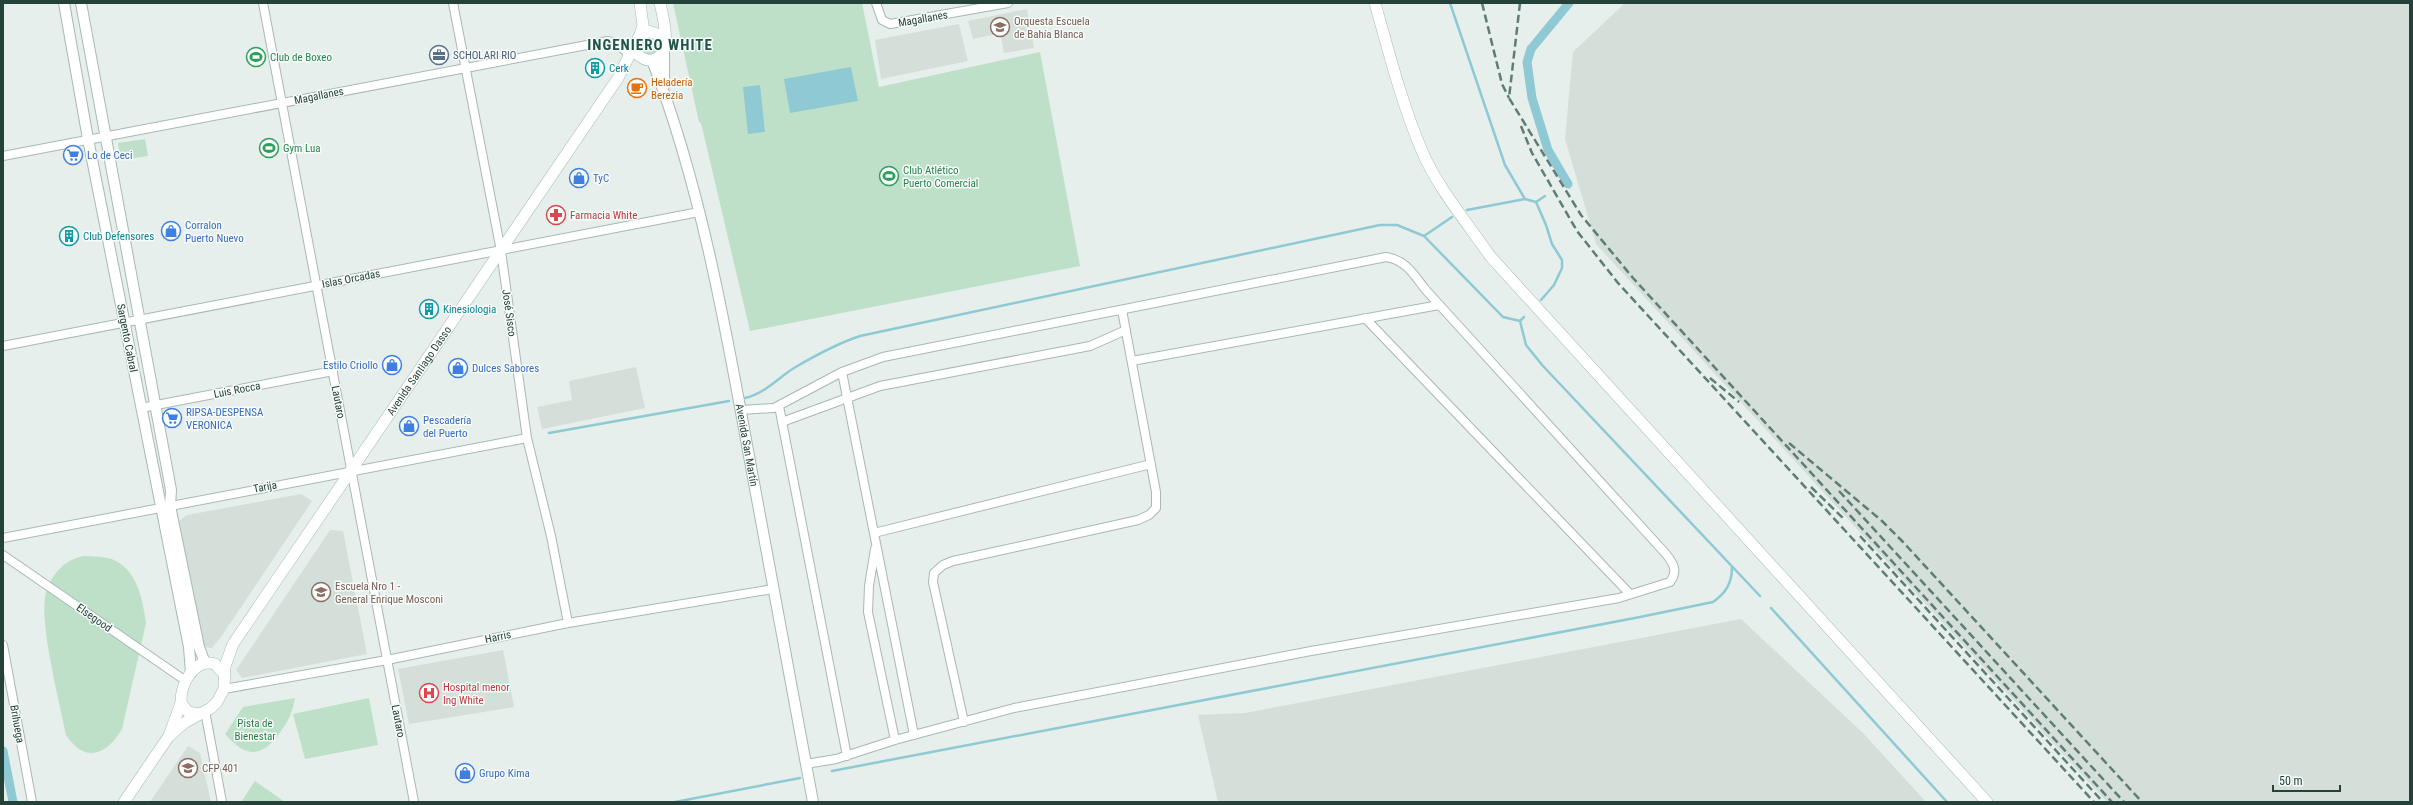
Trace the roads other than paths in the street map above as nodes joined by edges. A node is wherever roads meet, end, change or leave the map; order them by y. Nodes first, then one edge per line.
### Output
1 (64, 3) edge
2 (81, 3) edge
3 (263, 3) edge
4 (453, 3) edge
5 (640, 3) edge
6 (660, 3) edge
7 (876, 3) edge
8 (1008, 3) edge
9 (1375, 3) edge
10 (638, 38) junction
11 (665, 47) junction
12 (630, 55) junction
13 (650, 60) junction
14 (466, 67) junction
15 (618, 78) junction
16 (664, 92) junction
17 (282, 103) junction
18 (105, 136) junction
19 (88, 139) junction
20 (3, 156) edge
21 (699, 212) junction
22 (501, 251) junction
23 (316, 286) junction
24 (1439, 305) junction
25 (1122, 310) junction
26 (1365, 318) junction
27 (139, 320) junction
28 (124, 322) junction
29 (1126, 330) junction
30 (3, 346) edge
31 (1132, 361) junction
32 (332, 371) junction
33 (842, 372) junction
34 (847, 398) junction
35 (154, 406) junction
36 (779, 406) junction
37 (141, 408) junction
38 (741, 410) junction
39 (782, 422) junction
40 (527, 438) junction
41 (1151, 464) junction
42 (351, 470) junction
43 (165, 507) junction
44 (874, 533) junction
45 (3, 538) edge
46 (876, 545) junction
47 (3, 555) edge
48 (774, 589) junction
49 (1630, 594) junction
50 (568, 623) junction
51 (233, 644) junction
52 (3, 645) edge
53 (387, 660) junction
54 (208, 663) junction
55 (224, 674) junction
56 (188, 677) junction
57 (224, 689) junction
58 (181, 703) junction
59 (202, 713) junction
60 (964, 722) junction
61 (914, 735) junction
62 (169, 736) junction
63 (895, 740) junction
64 (847, 756) junction
65 (806, 764) junction
66 (32, 802) edge
67 (124, 802) edge
68 (222, 802) edge
69 (414, 802) edge
70 (813, 802) edge
71 (1987, 802) edge

1 - 19 street, Sargento Cabral
2 - 18 street, Sargento Cabral
3 - 17 street, Lautaro
4 - 14 street, José Sisco
5 - 10 main road
6 - 11 main road, Avenida San Martín
7 - 8 street, Magallanes
9 - 71 main road
10 - 11 main road
10 - 12 main road, Avenida Santiago Dasso
10 - 13 main road, Avenida San Martín
11 - 13 main road
11 - 16 street, Avenida San Martín
12 - 14 street, Magallanes
12 - 15 main road, Avenida Santiago Dasso
13 - 15 main road, Avenida Santiago Dasso
13 - 16 street, Avenida San Martín
14 - 17 street, Magallanes
14 - 22 street, José Sisco
15 - 22 main road, Avenida Santiago Dasso
16 - 21 street, Avenida San Martín
17 - 18 street, Magallanes
17 - 23 street, Lautaro
18 - 19 street, Magallanes
18 - 27 street, Sargento Cabral
19 - 20 street, Magallanes
19 - 28 street, Sargento Cabral
21 - 22 street, Islas Orcadas
21 - 38 street, Avenida San Martín
22 - 23 street, Islas Orcadas
22 - 40 street, José Sisco
22 - 42 main road, Avenida Santiago Dasso
23 - 27 street, Islas Orcadas
23 - 32 street, Lautaro
24 - 25 street
24 - 26 street
24 - 49 street
25 - 29 street
25 - 33 street
26 - 31 street
26 - 49 street
27 - 28 street, Islas Orcadas
27 - 35 street, Sargento Cabral
28 - 30 street, Islas Orcadas
28 - 37 street, Sargento Cabral
29 - 31 street
29 - 34 street
31 - 41 street
32 - 35 street, Luis Rocca
32 - 42 street, Lautaro
33 - 34 street
33 - 36 street
34 - 39 street
34 - 44 street
35 - 37 street, Luis Rocca
35 - 43 street, Sargento Cabral
36 - 38 street
36 - 39 street
37 - 43 street, Sargento Cabral
38 - 48 street, Avenida San Martín
39 - 64 street
40 - 42 street, Tarija
40 - 50 street, José Sisco
41 - 44 street
41 - 60 street
42 - 43 street, Tarija
42 - 51 main road, Avenida Santiago Dasso
42 - 53 street, Lautaro
43 - 45 street, Tarija
43 - 54 street, Sargento Cabral
43 - 56 street, Sargento Cabral
44 - 46 street
46 - 61 street
46 - 63 street
47 - 56 street, Elsegood
48 - 50 street, Harris
48 - 65 street, Avenida San Martín
49 - 60 street
50 - 53 street, Harris
51 - 54 main road, Avenida Santiago Dasso
51 - 55 main road, Avenida Santiago Dasso
52 - 66 street, Brihuega
53 - 57 street, Harris
53 - 69 street, Lautaro
54 - 55 main road
54 - 56 main road, Avenida Santiago Dasso
55 - 57 main road, Avenida Santiago Dasso
56 - 58 main road
57 - 59 main road
58 - 59 main road
58 - 62 main road
59 - 62 main road
59 - 68 street
60 - 61 street
61 - 63 street
62 - 67 main road
63 - 64 street
64 - 65 street
65 - 70 street, Avenida San Martín

